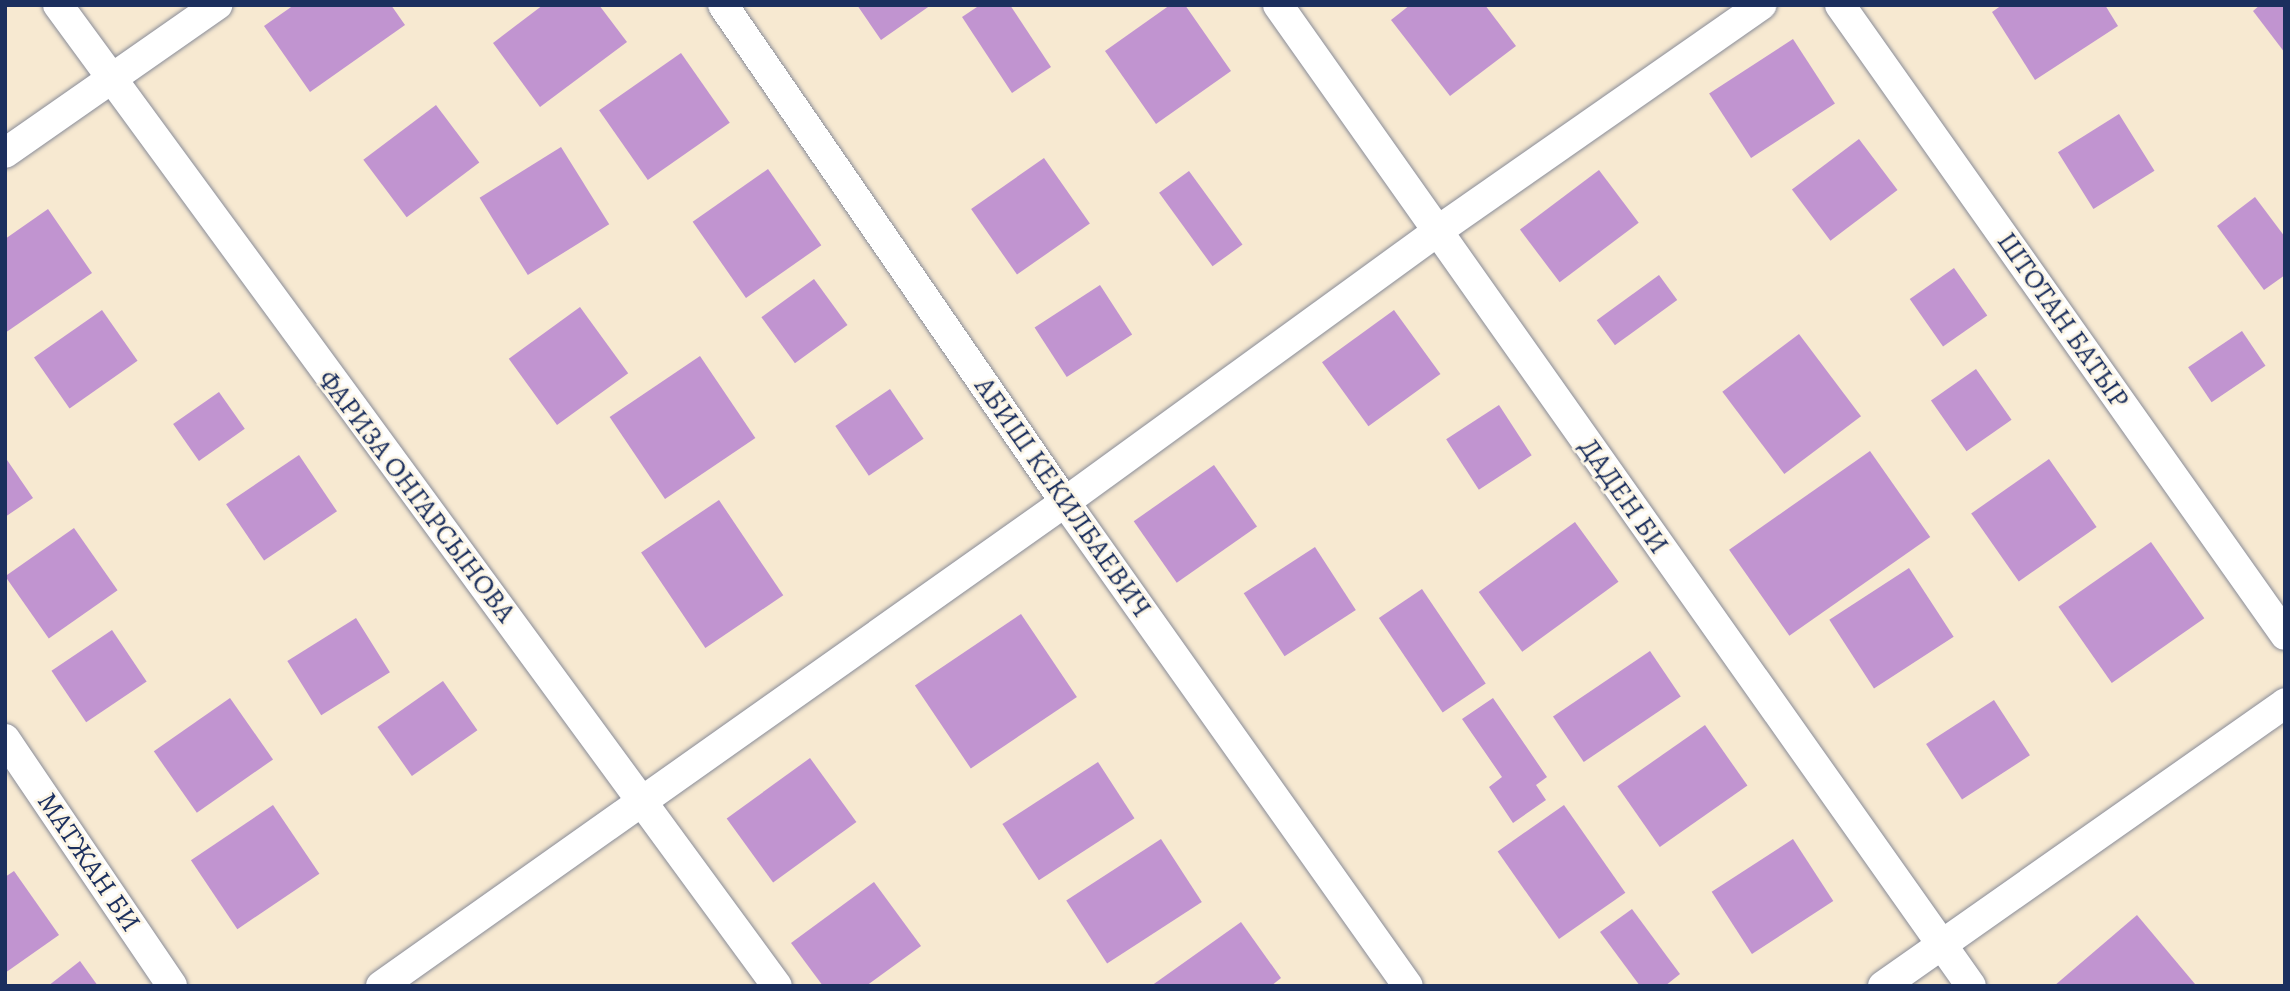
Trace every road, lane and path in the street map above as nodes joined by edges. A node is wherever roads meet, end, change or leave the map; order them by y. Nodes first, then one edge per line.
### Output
1 (58, 5) edge
2 (217, 5) edge
3 (723, 5) edge
4 (1278, 5) edge
5 (1762, 5) edge
6 (1840, 5) edge
7 (109, 80) junction
8 (5, 153) edge
9 (1436, 232) junction
10 (1065, 502) junction
11 (2285, 635) edge
12 (2285, 703) edge
13 (5, 739) edge
14 (643, 801) junction
15 (1943, 945) junction
16 (172, 986) edge
17 (381, 986) edge
18 (777, 986) edge
19 (1408, 986) edge
20 (1883, 986) edge
21 (1971, 986) edge

1 - 7 street, ФАРИЗА ОНГАРСЫНОВА
2 - 7 street
3 - 10 street, АБИШ КЕКИЛБАЕВИЧ
4 - 9 street, ДАДЕН БИ
5 - 9 street
6 - 11 street, ШТОТАН БАТЫР
7 - 8 street
7 - 14 street, ФАРИЗА ОНГАРСЫНОВА
9 - 10 street
9 - 15 street, ДАДЕН БИ
10 - 14 street
10 - 19 street, АБИШ КЕКИЛБАЕВИЧ
12 - 15 street
13 - 16 street, МАТЖАН БИ
14 - 17 street
14 - 18 street, ФАРИЗА ОНГАРСЫНОВА
15 - 20 street
15 - 21 street, ДАДЕН БИ

